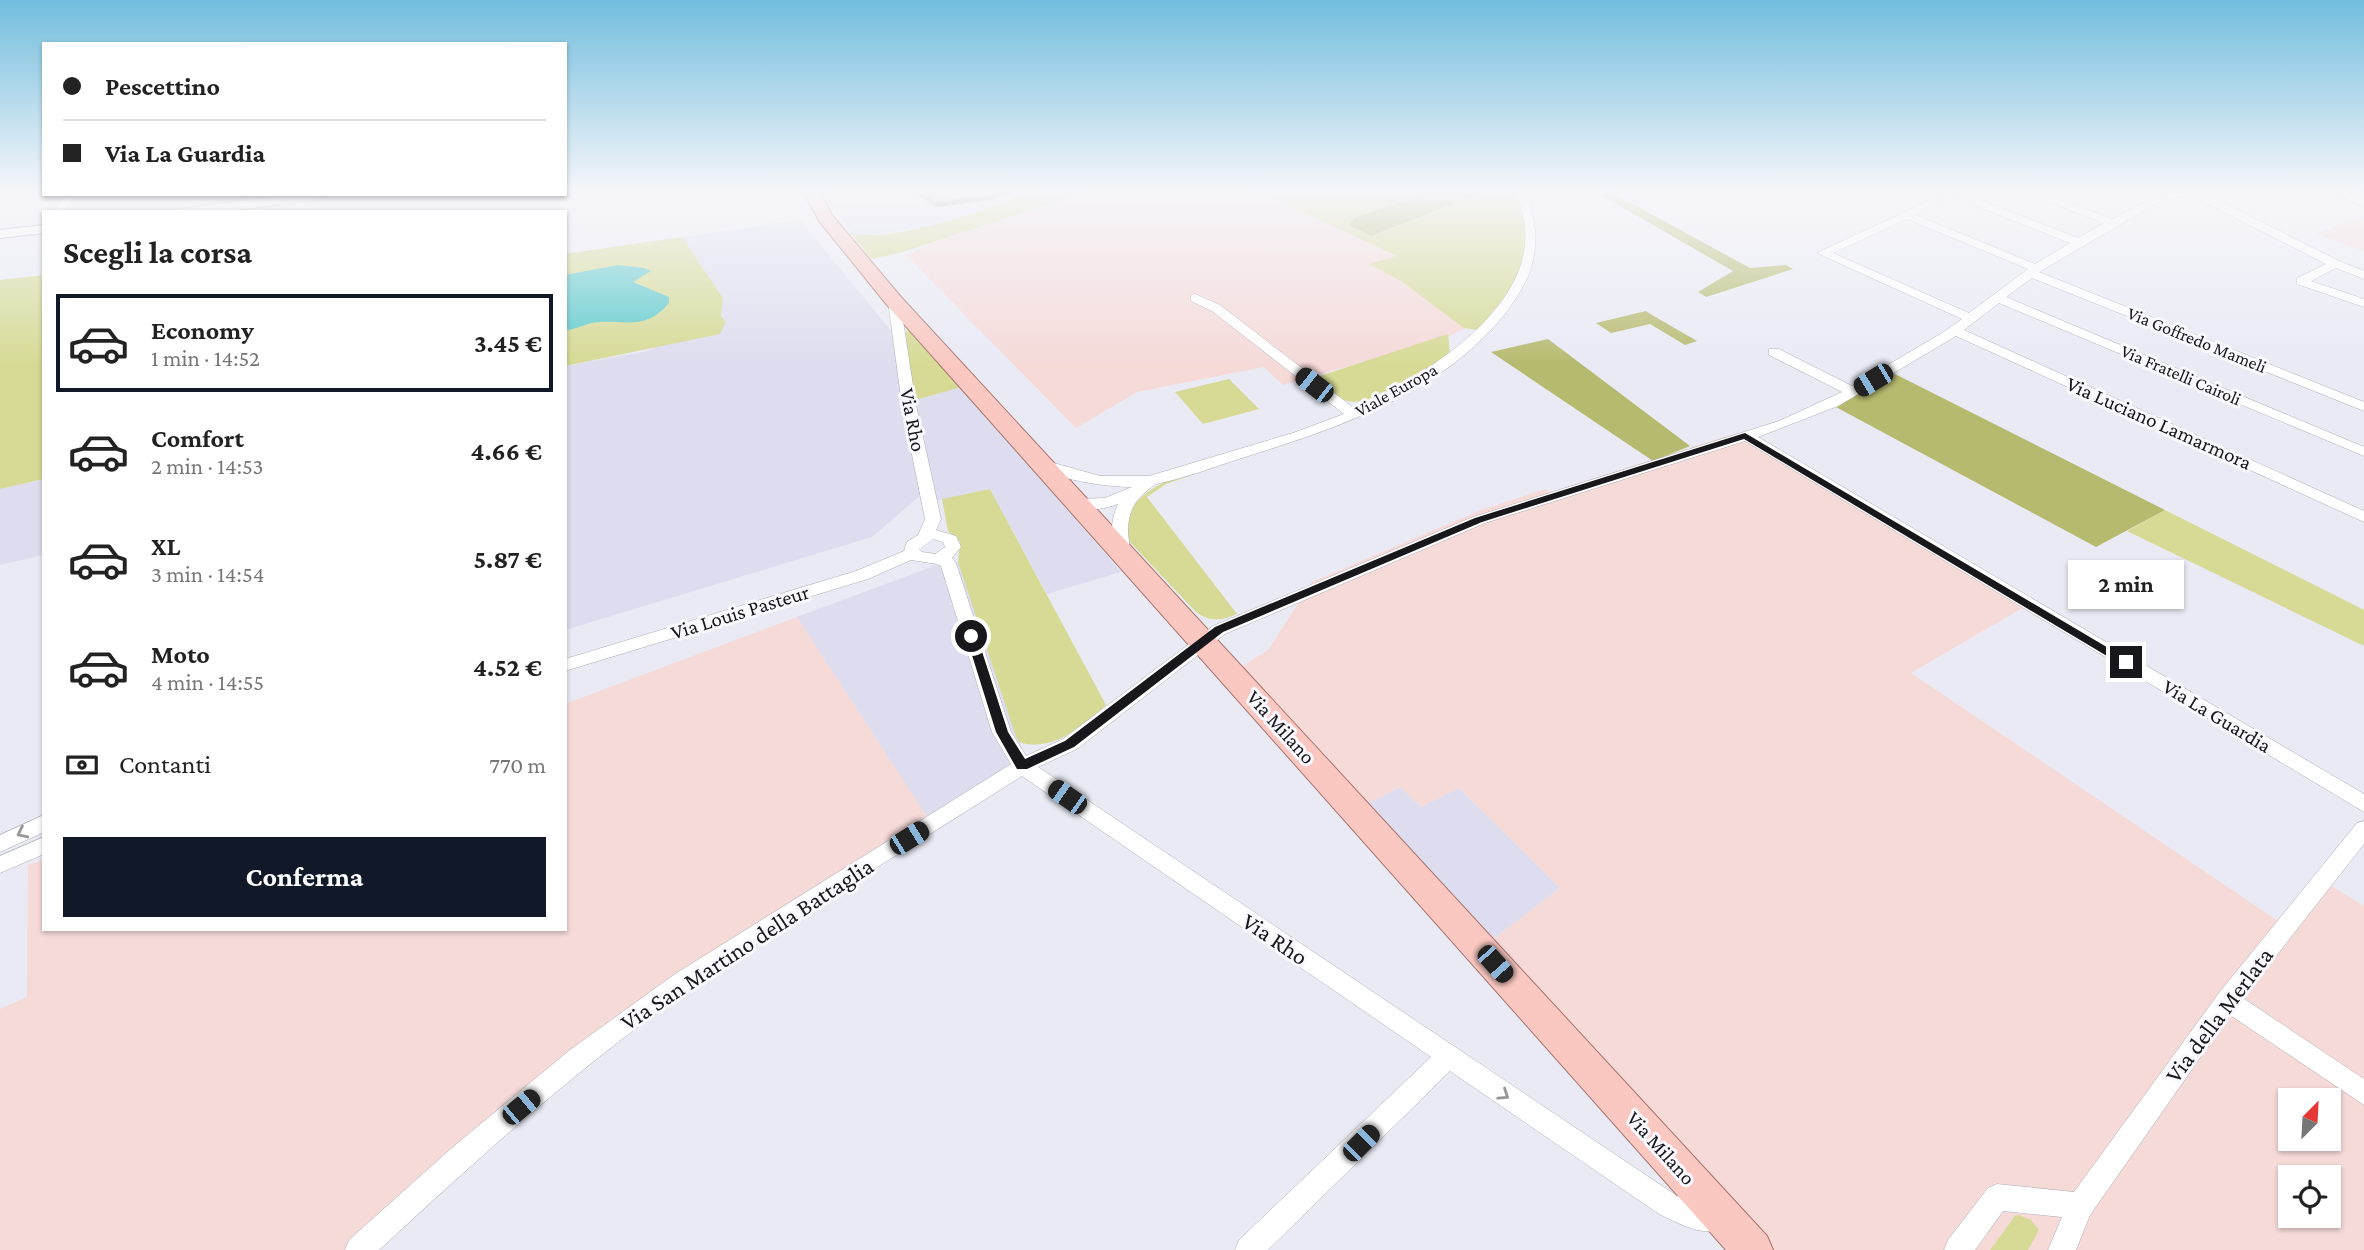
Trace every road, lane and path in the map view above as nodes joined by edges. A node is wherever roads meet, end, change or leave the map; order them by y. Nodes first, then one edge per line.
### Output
1 (851, 249) edge
2 (1531, 249) edge
3 (1831, 249) edge
4 (1984, 249) edge
5 (2067, 249) edge
6 (2306, 249) edge
7 (2335, 264) junction
8 (2033, 271) junction
9 (2364, 275) edge
10 (1195, 298) dead end
11 (1998, 298) junction
12 (894, 301) junction
13 (2364, 303) edge
14 (1970, 318) junction
15 (1954, 330) junction
16 (1774, 352) dead end
17 (1852, 393) junction
18 (2364, 407) edge
19 (1354, 415) junction
20 (1745, 435) junction
21 (2364, 452) edge
22 (1043, 464) junction
23 (1131, 487) junction
24 (1078, 504) junction
25 (2364, 517) edge
26 (925, 536) junction
27 (1122, 550) junction
28 (913, 553) junction
29 (940, 558) junction
30 (1204, 641) junction
31 (567, 665) edge
32 (1022, 766) junction
33 (2364, 804) edge
34 (42, 824) edge
35 (2364, 829) edge
36 (0, 844) edge
37 (42, 846) edge
38 (0, 865) edge
39 (2227, 1000) junction
40 (1448, 1057) junction
41 (2364, 1093) edge
42 (2081, 1206) junction
43 (1724, 1219) junction
44 (359, 1250) edge
45 (1249, 1250) edge
46 (1753, 1250) edge
47 (1958, 1250) edge
48 (2062, 1250) edge

1 - 12 main road, Via Milano
2 - 19 street, Viale Europa
3 - 14 street
4 - 8 street, Via Goffredo Mameli
5 - 8 street, Via San Martino della Battaglia
6 - 7 street
7 - 9 street
7 - 13 street
8 - 11 street, Via San Martino della Battaglia
8 - 18 street, Via Goffredo Mameli
10 - 19 street
11 - 14 street, Via San Martino della Battaglia
11 - 21 street, Via Fratelli Cairoli
12 - 22 main road, Via Milano
12 - 26 street, Via Rho
14 - 15 street, Via San Martino della Battaglia
15 - 17 street, Via San Martino della Battaglia
15 - 25 street, Via Luciano Lamarmora
16 - 17 street
17 - 20 street, Via San Martino della Battaglia
19 - 23 street, Viale Europa
20 - 30 street, Via San Martino della Battaglia
20 - 33 street, Via La Guardia
22 - 23 street
22 - 24 main road, Via Milano
23 - 24 street
23 - 27 street, Viale Europa
24 - 27 main road, Via Milano
26 - 28 street, Via Rho
26 - 29 street
27 - 30 main road, Via Milano
28 - 29 street
28 - 31 street, Via Louis Pasteur
29 - 32 street, Via Rho
30 - 32 street, Via San Martino della Battaglia
30 - 43 main road, Via Milano
32 - 40 street, Via Rho
32 - 44 street, Via San Martino della Battaglia
34 -> 36 street
35 - 39 street, Via della Merlata
37 - 38 street
39 - 41 street
39 - 42 street, Via della Merlata
40 -> 43 street, Via Rho
40 - 45 street
42 - 47 street
42 - 48 street, Via della Merlata
43 - 46 main road, Via Milano

